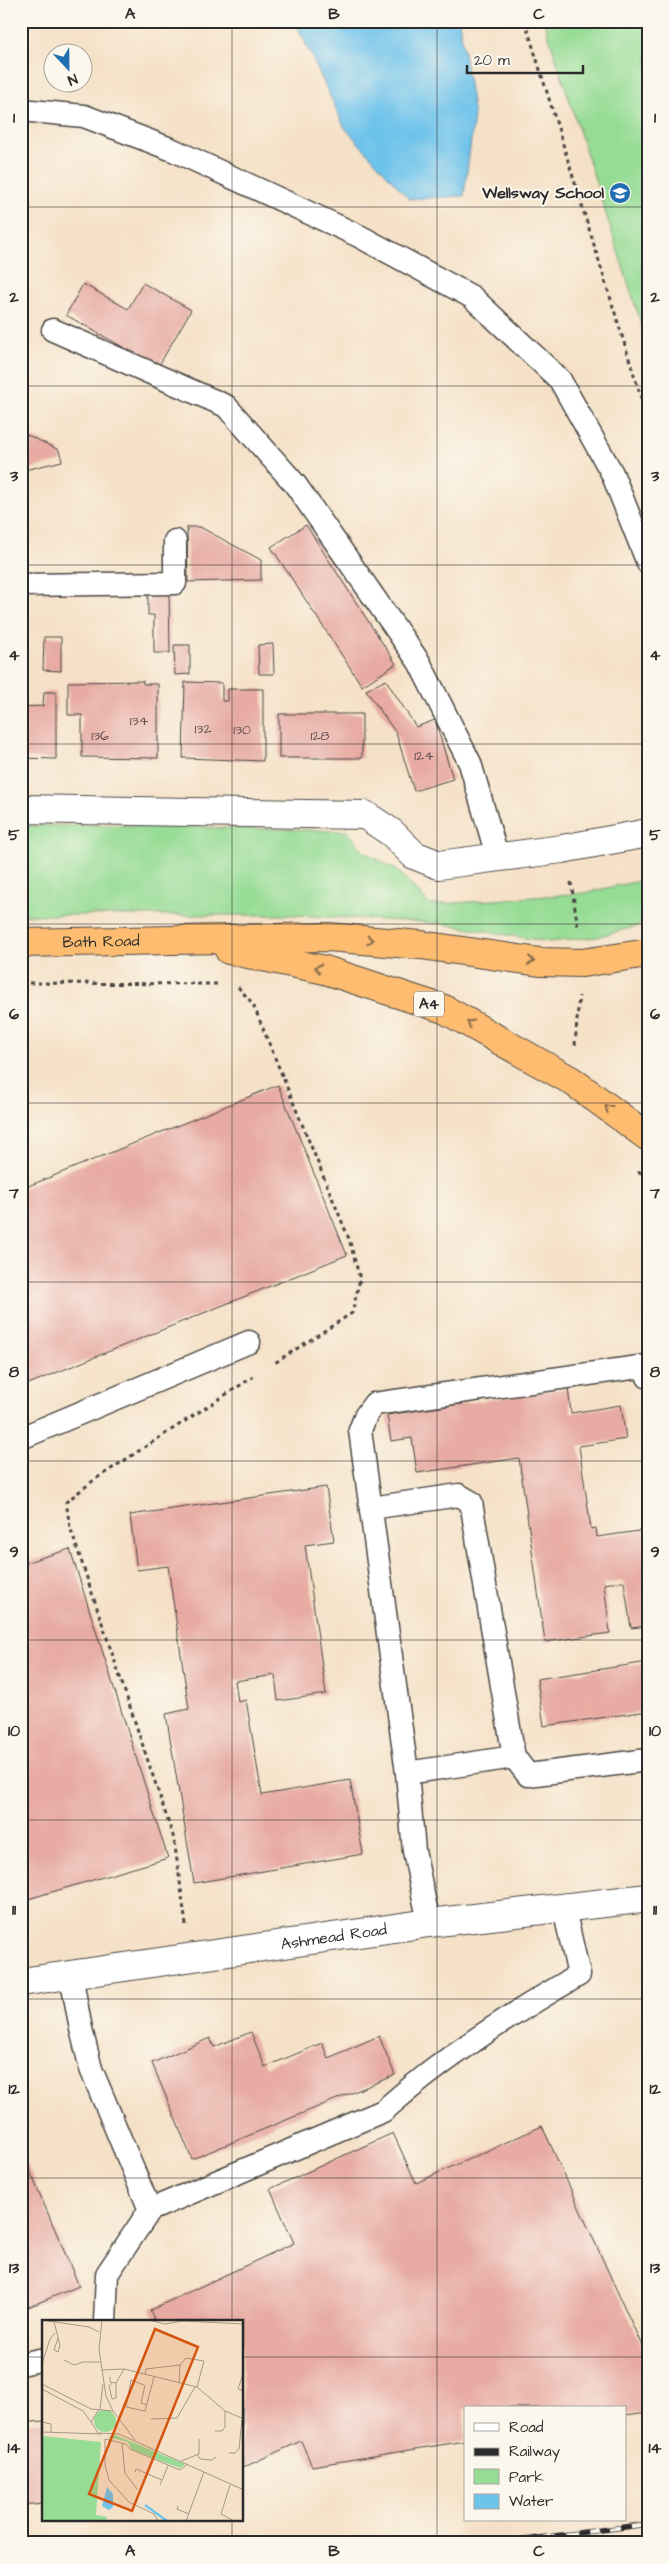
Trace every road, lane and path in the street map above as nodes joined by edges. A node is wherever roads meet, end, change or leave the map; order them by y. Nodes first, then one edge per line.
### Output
1 (525, 21) edge
2 (21, 110) edge
3 (53, 330) dead end
4 (648, 420) edge
5 (175, 541) dead end
6 (648, 563) edge
7 (21, 585) edge
8 (21, 809) edge
9 (648, 833) edge
10 (498, 859) junction
11 (181, 941) junction
12 (21, 943) edge
13 (648, 953) edge
14 (21, 983) edge
15 (226, 984) dead end
16 (245, 985) dead end
17 (648, 1137) edge
18 (632, 1166) dead end
19 (648, 1178) edge
20 (248, 1342) dead end
21 (269, 1367) dead end
22 (261, 1372) dead end
23 (648, 1376) edge
24 (21, 1438) edge
25 (371, 1508) junction
26 (514, 1757) junction
27 (648, 1760) edge
28 (407, 1772) junction
29 (648, 1898) edge
30 (564, 1908) junction
31 (429, 1923) junction
32 (190, 1958) junction
33 (71, 1975) junction
34 (21, 1982) edge
35 (150, 2210) junction
36 (105, 2320) edge
37 (42, 2359) edge
38 (21, 2364) edge

1 - 4 path
2 - 6 lane
3 - 10 lane
5 - 7 lane
8 - 10 street
9 - 10 street
11 - 12 highway, Bath Road / A4
11 -> 13 highway, A4
17 -> 11 highway, A4
14 - 15 path
16 - 21 path
18 - 19 path
20 - 24 lane
22 - 32 path
23 - 25 lane
25 - 26 lane
25 - 28 lane
26 - 27 lane
26 - 28 lane
28 - 31 lane
29 - 30 street, Ashmead Road
30 - 31 street, Ashmead Road
30 - 35 lane
31 - 32 street, Ashmead Road
32 - 33 street, Ashmead Road
33 - 34 street, Ashmead Road
33 - 35 lane
35 - 36 lane
37 - 38 lane

